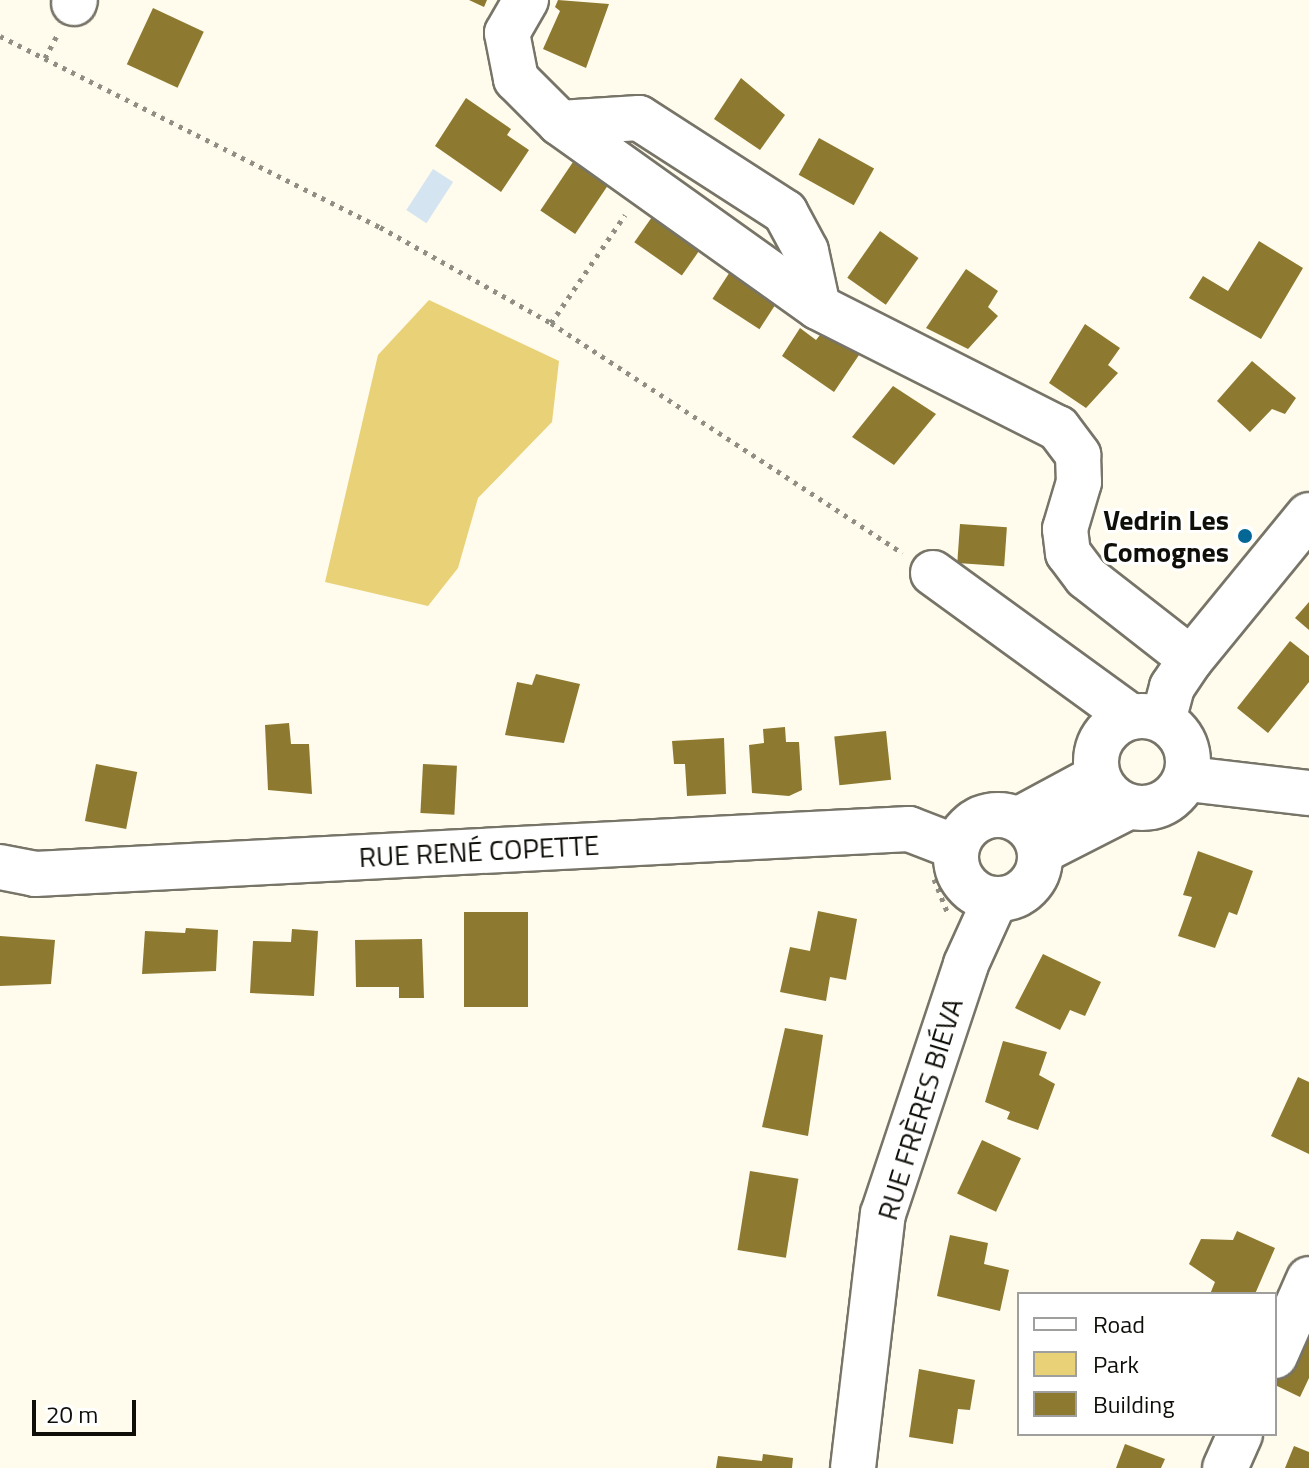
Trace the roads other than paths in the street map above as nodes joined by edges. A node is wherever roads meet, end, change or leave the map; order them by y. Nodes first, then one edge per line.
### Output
1 (526, 0) edge
2 (560, 123) junction
3 (818, 307) junction
4 (1309, 515) edge
5 (933, 573) road end
6 (1191, 659) junction
7 (1148, 717) junction
8 (1188, 779) junction
9 (1112, 792) junction
10 (1309, 793) edge
11 (1030, 835) junction
12 (956, 847) junction
13 (0, 867) edge
14 (995, 900) junction
15 (1309, 1279) edge
16 (1277, 1351) edge
17 (1239, 1436) edge
18 (853, 1468) edge
19 (1225, 1468) edge

1 - 2 street
2 - 3 street
2 - 3 street
3 - 6 street
4 - 6 street
5 - 7 street
6 - 7 street
7 - 8 street
7 - 9 street
8 - 9 street
8 - 10 street
9 - 11 street
11 - 12 street
11 - 14 street
12 - 13 street, RUE RENÉ COPETTE
12 - 14 street
14 - 18 street, RUE FRÈRES BIÉVA
15 - 16 street
17 - 19 street

